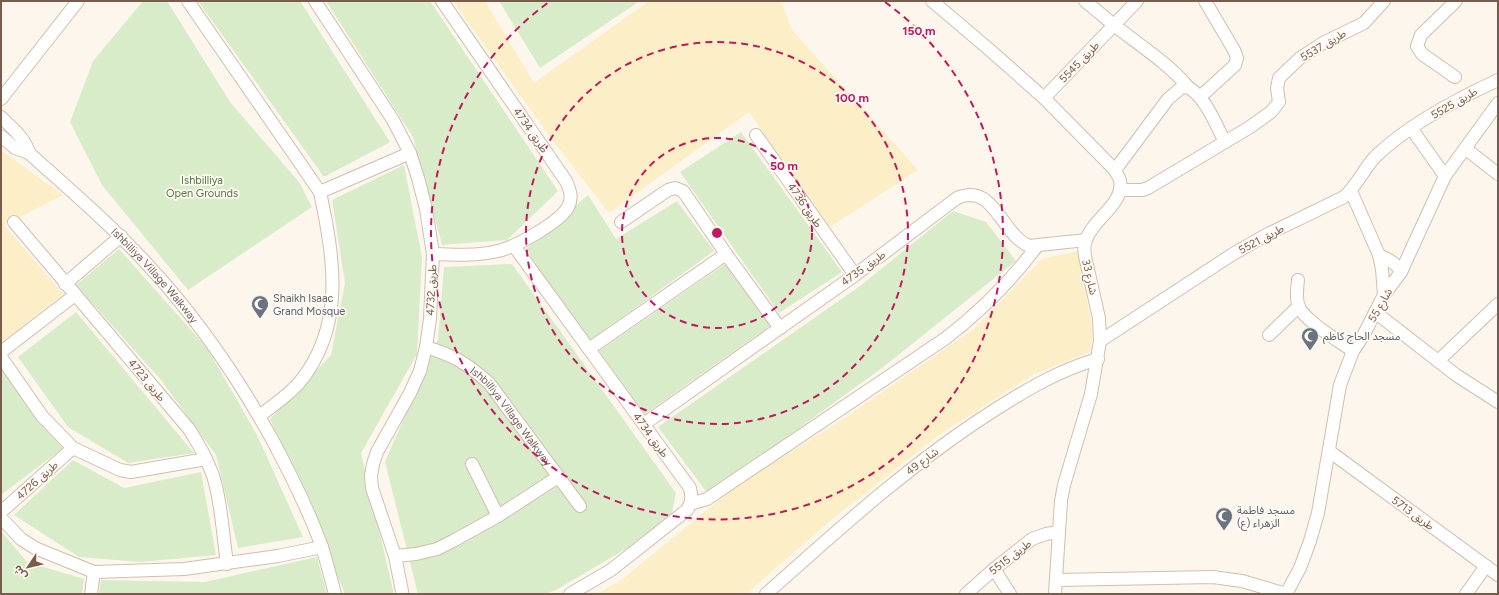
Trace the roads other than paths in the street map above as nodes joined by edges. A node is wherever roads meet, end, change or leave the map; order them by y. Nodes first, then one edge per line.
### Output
1 (78, 1) edge
2 (188, 1) edge
3 (315, 1) edge
4 (442, 1) edge
5 (932, 1) edge
6 (1085, 1) edge
7 (1137, 1) edge
8 (1204, 1) edge
9 (1384, 1) edge
10 (1456, 1) edge
11 (1114, 25) junction
12 (1456, 77) dead end
13 (1498, 80) edge
14 (1188, 87) junction
15 (1200, 97) junction
16 (1044, 98) junction
17 (1, 99) edge
18 (1498, 103) edge
19 (1, 117) edge
20 (1411, 128) junction
21 (756, 135) dead end
22 (1, 136) edge
23 (1225, 142) junction
24 (1466, 149) junction
25 (29, 153) junction
26 (410, 153) junction
27 (1115, 170) junction
28 (1498, 174) edge
29 (1446, 176) junction
30 (1120, 190) junction
31 (1351, 191) junction
32 (320, 192) junction
33 (14, 222) dead end
34 (621, 222) dead end
35 (121, 236) junction
36 (1086, 240) junction
37 (514, 246) junction
38 (1037, 246) junction
39 (433, 254) junction
40 (726, 254) junction
41 (1379, 255) junction
42 (1401, 272) junction
43 (855, 275) junction
44 (1298, 280) dead end
45 (65, 284) junction
46 (75, 295) junction
47 (1384, 295) junction
48 (1498, 304) edge
49 (1299, 306) junction
50 (1375, 312) junction
51 (780, 328) junction
52 (1268, 335) dead end
53 (1100, 341) junction
54 (426, 347) junction
55 (589, 350) junction
56 (1353, 351) junction
57 (1, 352) edge
58 (1, 357) edge
59 (1098, 359) junction
60 (1438, 361) junction
61 (1498, 402) edge
62 (259, 416) junction
63 (644, 424) junction
64 (73, 448) junction
65 (1329, 451) junction
66 (206, 459) junction
67 (472, 464) dead end
68 (558, 477) junction
69 (690, 504) junction
70 (580, 506) dead end
71 (1, 512) edge
72 (498, 516) junction
73 (1, 518) edge
74 (1060, 532) junction
75 (322, 547) junction
76 (395, 556) junction
77 (227, 564) junction
78 (1486, 566) junction
79 (994, 569) junction
80 (94, 572) junction
81 (1498, 575) edge
82 (1055, 589) edge
83 (402, 591) dead end
84 (92, 594) edge
85 (335, 594) edge
86 (570, 594) edge
87 (766, 594) edge
88 (966, 594) edge
89 (1010, 594) edge
90 (1286, 594) edge
91 (1466, 594) edge

1 - 17 street
2 - 32 street
3 - 26 street, طريق 4732
4 - 37 street, طريق 4734
5 - 16 street
6 - 11 street
7 - 11 street, طريق 5545
8 - 15 street
9 - 23 street, طريق 5537
10 - 12 street
11 - 14 street
11 - 16 street, طريق 5545
13 - 20 street, طريق 5525
14 - 15 street
14 - 27 street
15 - 23 street
16 - 27 street
18 - 24 street, شارع 55
19 - 25 street
20 - 29 street
20 - 31 street, طريق 5521
21 - 43 street, طريق 4736
22 - 25 street
23 - 30 street, طريق 5537
24 - 28 street
24 - 29 street, شارع 55
25 - 35 street, Ishbilliya Village Walkway
26 - 32 street
26 - 39 street, طريق 4732
27 - 30 street
29 - 42 street, شارع 55
30 - 36 street
31 - 41 street
31 - 53 street, طريق 5521
32 - 62 street
33 - 45 street, طريق 4723
34 - 40 street
35 - 45 street
35 - 62 street, Ishbilliya Village Walkway
36 - 38 street, طريق 4735
36 - 53 street, شارع 33
37 - 39 street, طريق 4734
37 - 55 street, طريق 4734
38 - 43 street, طريق 4735
38 - 69 street
39 - 54 street, طريق 4732
40 - 51 street
40 - 55 street
41 - 42 street
41 - 47 street
42 - 47 street, شارع 55
43 - 51 street, طريق 4735
44 - 49 street
45 - 46 street, طريق 4723
46 - 57 street
46 - 66 street, طريق 4723
47 - 50 street, شارع 55
48 - 60 street
49 - 52 street
49 - 56 street
50 - 56 street, شارع 55
50 - 60 street
51 - 63 street, طريق 4735
53 - 59 street, شارع 33
54 - 68 street, Ishbilliya Village Walkway
54 - 76 street, طريق 4732
55 - 63 street, طريق 4734
56 - 65 street, شارع 55
58 - 64 street
59 - 74 street, شارع 33
59 - 87 street, شارع 49
60 - 61 street
62 - 75 street, Ishbilliya Village Walkway
63 - 69 street, طريق 4734
64 - 66 street
64 - 71 street, طريق 4726
65 - 78 street, طريق 5713
65 - 90 street, شارع 55
66 - 77 street, طريق 4723
67 - 72 street
68 - 70 street, Ishbilliya Village Walkway
68 - 72 street
69 - 86 street
72 - 76 street
73 - 80 street
74 - 79 street, طريق 5515
74 - 82 street, شارع 33
75 - 77 street
75 - 85 street, Ishbilliya Village Walkway
76 - 83 street, طريق 4732
77 - 80 street
78 - 81 street, طريق 5713
78 - 91 street
79 - 88 street, طريق 5515
79 - 89 street
80 - 84 street
82 - 90 street

